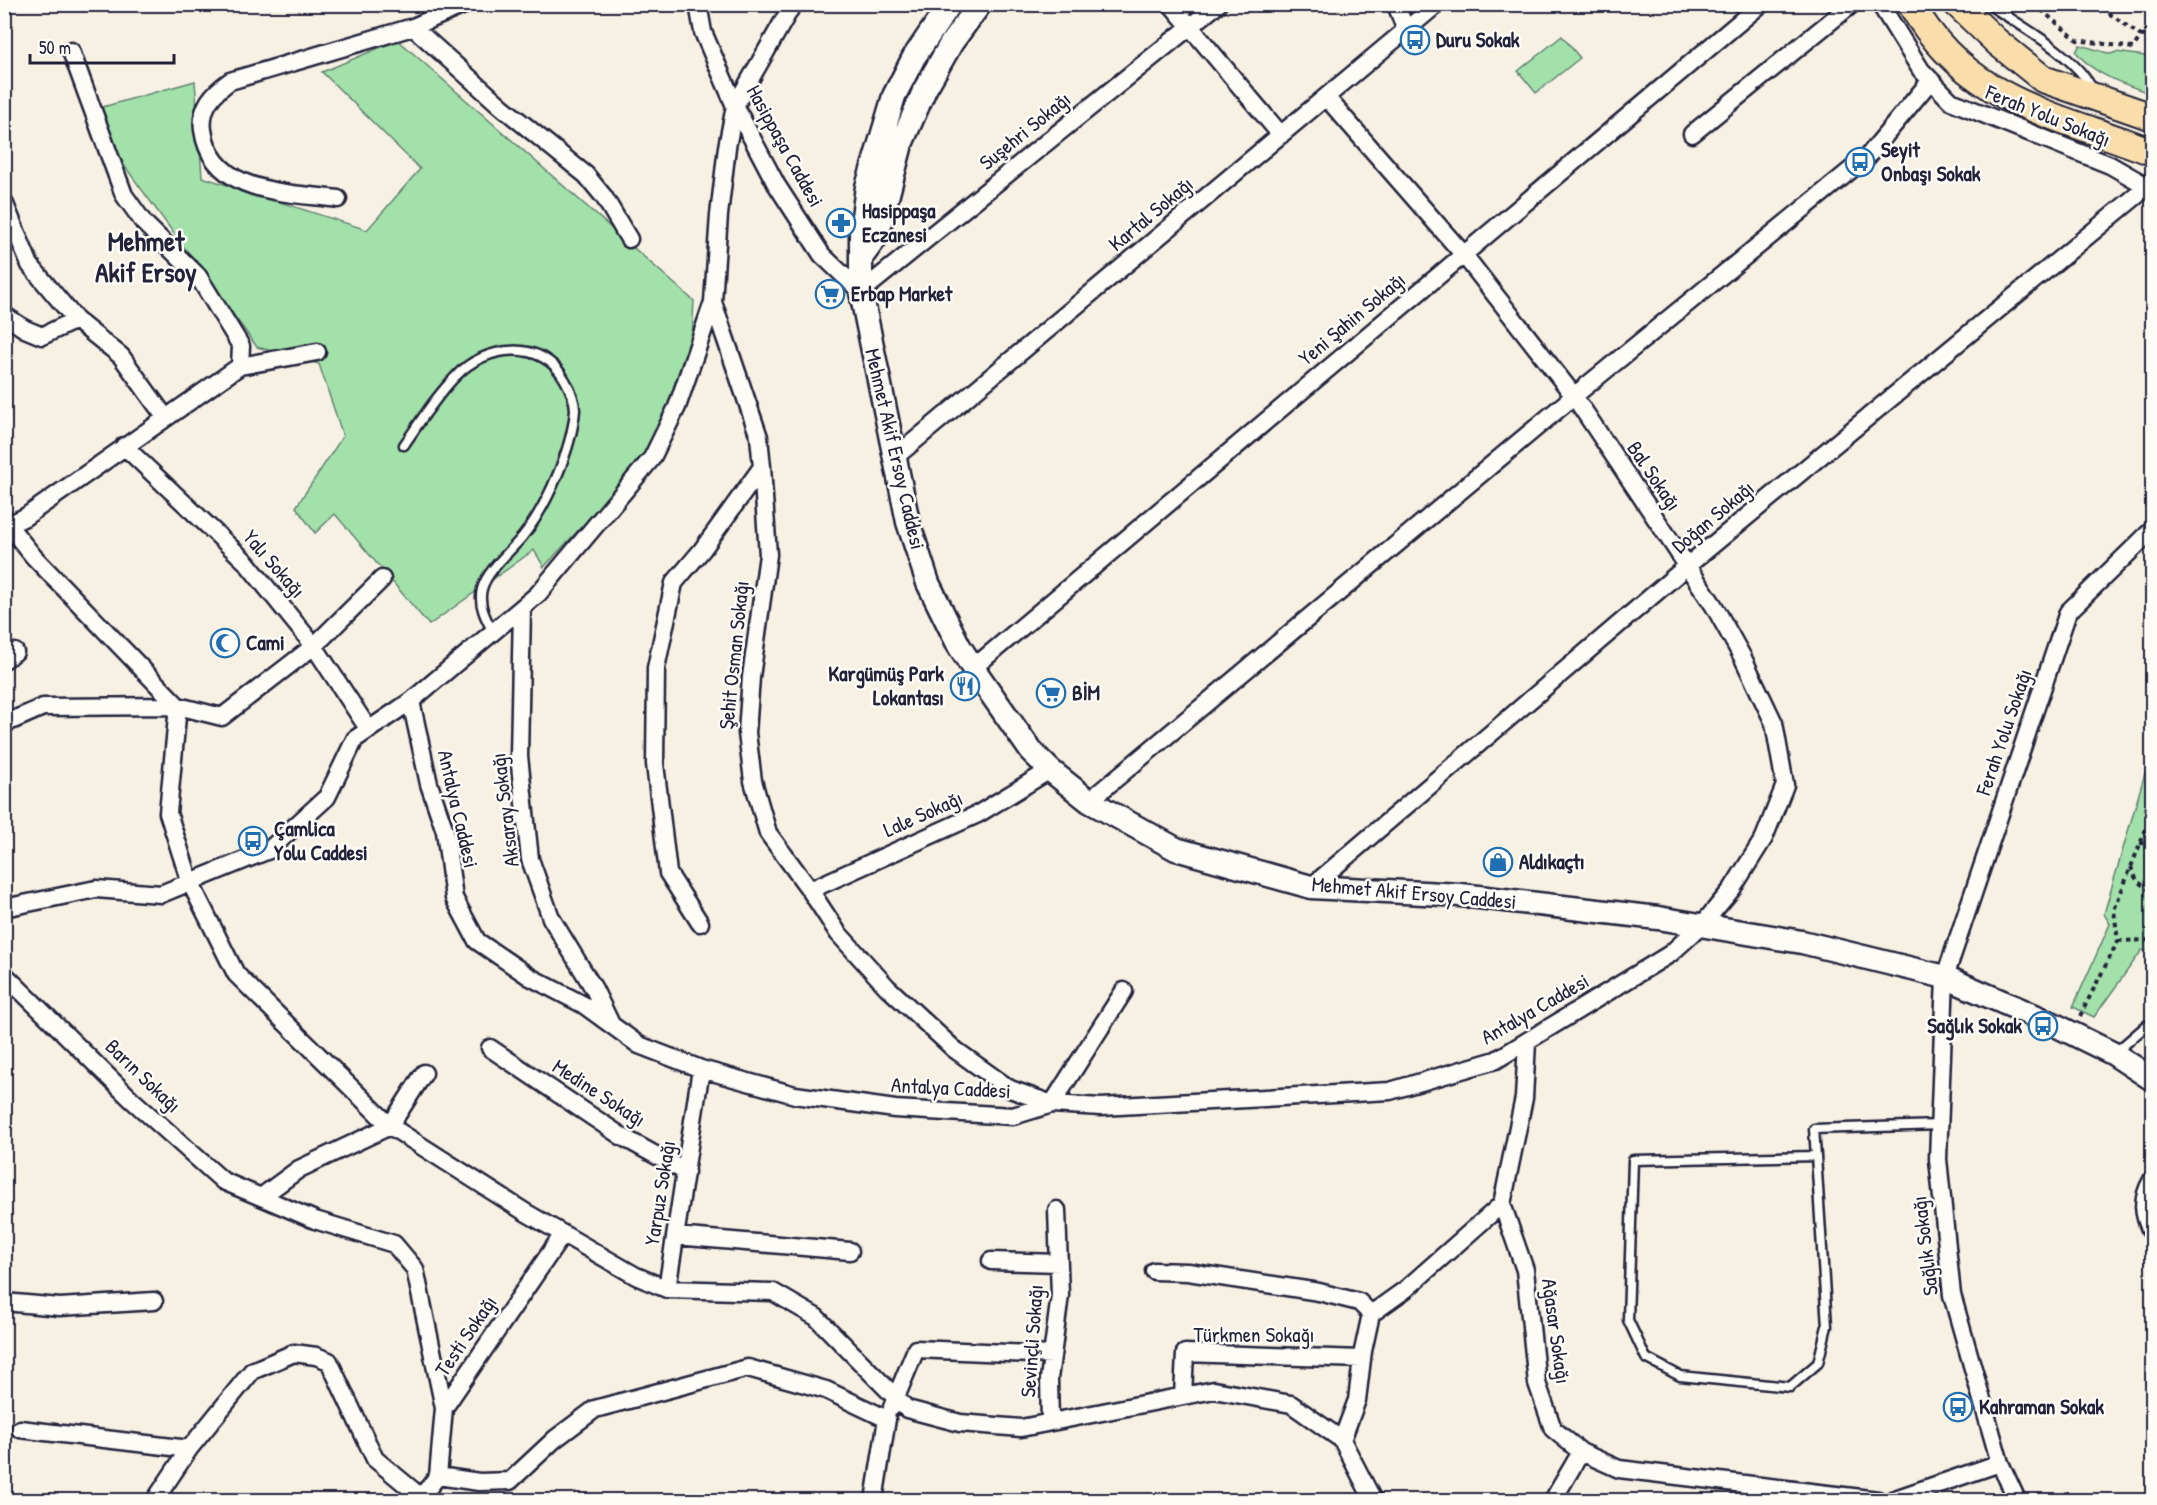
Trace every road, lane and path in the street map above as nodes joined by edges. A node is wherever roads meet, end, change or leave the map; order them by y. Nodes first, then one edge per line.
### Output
1 (466, 4) edge
2 (698, 4) edge
3 (793, 4) edge
4 (950, 4) edge
5 (980, 4) edge
6 (1170, 4) edge
7 (1218, 4) edge
8 (1396, 4) edge
9 (1437, 4) edge
10 (1761, 4) edge
11 (1852, 4) edge
12 (1880, 4) edge
13 (1911, 4) edge
14 (1957, 4) edge
15 (1988, 4) edge
16 (2034, 4) edge
17 (2096, 4) edge
18 (413, 27) junction
19 (1190, 27) junction
20 (1406, 31) junction
21 (2152, 35) edge
22 (2141, 36) junction
23 (71, 51) dead end
24 (1931, 80) junction
25 (1326, 97) junction
26 (2099, 101) junction
27 (735, 106) junction
28 (2152, 117) edge
29 (2152, 123) edge
30 (1692, 134) dead end
31 (1281, 135) junction
32 (2152, 152) edge
33 (2150, 188) edge
34 (338, 199) dead end
35 (4, 202) edge
36 (629, 239) dead end
37 (1464, 255) junction
38 (861, 258) junction
39 (861, 292) junction
40 (712, 302) junction
41 (4, 315) edge
42 (76, 320) junction
43 (317, 352) dead end
44 (240, 366) junction
45 (1574, 396) junction
46 (165, 417) junction
47 (404, 445) dead end
48 (124, 446) junction
49 (894, 458) junction
50 (762, 467) junction
51 (6, 524) edge
52 (2152, 531) edge
53 (1687, 567) junction
54 (382, 579) dead end
55 (522, 608) junction
56 (493, 632) junction
57 (314, 646) junction
58 (973, 668) junction
59 (411, 701) junction
60 (178, 706) junction
61 (4, 724) edge
62 (369, 730) junction
63 (1050, 770) junction
64 (1089, 801) junction
65 (2152, 819) edge
66 (2140, 843) junction
67 (2152, 844) edge
68 (2131, 867) junction
69 (190, 882) junction
70 (1311, 887) junction
71 (810, 890) junction
72 (2152, 892) edge
73 (4, 908) edge
74 (700, 923) dead end
75 (1702, 924) junction
76 (2152, 940) edge
77 (2118, 941) junction
78 (4, 974) edge
79 (1945, 977) junction
80 (1124, 991) dead end
81 (611, 1025) junction
82 (2152, 1030) edge
83 (2071, 1033) junction
84 (1527, 1042) junction
85 (490, 1048) dead end
86 (2114, 1054) junction
87 (701, 1069) junction
88 (424, 1073) dead end
89 (2152, 1080) edge
90 (1052, 1104) junction
91 (1940, 1125) junction
92 (390, 1126) junction
93 (1816, 1156) junction
94 (686, 1172) junction
95 (2152, 1180) edge
96 (261, 1197) junction
97 (1502, 1204) junction
98 (1057, 1210) dead end
99 (2152, 1233) edge
100 (563, 1234) junction
101 (676, 1236) junction
102 (850, 1251) dead end
103 (991, 1261) dead end
104 (1059, 1263) junction
105 (1154, 1271) dead end
106 (667, 1289) junction
107 (154, 1301) dead end
108 (4, 1302) edge
109 (1371, 1314) junction
110 (1052, 1355) junction
111 (1362, 1359) junction
112 (1182, 1396) junction
113 (896, 1398) junction
114 (444, 1408) junction
115 (887, 1419) junction
116 (1050, 1422) junction
117 (20, 1429) dead end
118 (1342, 1440) junction
119 (189, 1449) junction
120 (1581, 1452) junction
121 (2000, 1463) junction
122 (438, 1476) junction
123 (420, 1499) edge
124 (155, 1500) edge
125 (874, 1500) edge
126 (1373, 1500) edge
127 (1553, 1500) edge
128 (1878, 1500) edge
129 (1892, 1500) edge
130 (2017, 1500) edge

1 - 18 street
2 - 27 street, Hasippaşa Caddesi
3 - 27 street
4 - 38 main road, Mehmet Akif Ersoy Caddesi
5 - 38 main road
6 - 19 street
7 - 19 street, Suşehri Sokağı
8 - 20 street
9 - 20 street, Kartal Sokağı
10 - 37 street, Yeni Şahin Sokağı
11 - 30 street
12 - 24 street, Ferah Yolu Sokağı
13 - 32 main road
14 - 26 main road
15 - 26 lane
16 - 22 path
17 - 22 path
18 - 34 street
18 - 36 street
19 - 31 street
19 - 39 street, Suşehri Sokağı
20 - 25 street, Kartal Sokağı
21 - 22 path
23 - 44 street
24 - 33 street, Ferah Yolu Sokağı
24 - 45 street
25 - 31 street, Kartal Sokağı
25 - 37 street, Bal Sokağı
26 - 28 main road
26 - 29 main road
27 - 39 street, Hasippaşa Caddesi
27 - 40 street
31 - 49 street, Kartal Sokağı
33 - 53 street, Doğan Sokağı
35 - 42 street
37 - 45 street, Bal Sokağı
37 - 58 street, Yeni Şahin Sokağı
38 - 39 main road, Mehmet Akif Ersoy Caddesi
39 - 49 main road, Mehmet Akif Ersoy Caddesi
40 - 50 street, Şehit Osman Sokağı
40 - 55 street
41 - 42 street
42 - 46 street
43 - 44 street
44 - 46 street
45 - 53 street, Bal Sokağı
45 - 64 street
46 - 48 street
47 - 56 lane
48 - 51 street
48 - 57 street, Yalı Sokağı
49 - 58 main road, Mehmet Akif Ersoy Caddesi
50 - 71 street, Şehit Osman Sokağı
50 - 74 street
51 - 60 street
52 - 79 street, Ferah Yolu Sokağı
53 - 70 street, Doğan Sokağı
53 - 75 street, Bal Sokağı
54 - 57 street
55 - 56 street
55 - 81 street, Aksaray Sokağı
56 - 59 street
57 - 60 street
57 - 62 street, Yalı Sokağı
58 - 63 main road, Mehmet Akif Ersoy Caddesi
59 - 62 street
59 - 81 street, Antalya Caddesi
60 - 61 street
60 - 69 street
62 - 69 street
63 - 64 main road, Mehmet Akif Ersoy Caddesi
63 - 71 street, Lale Sokağı
64 - 70 main road, Mehmet Akif Ersoy Caddesi
65 - 66 path
66 - 67 path
66 - 68 path
68 - 72 path
68 - 77 path
69 - 73 street
69 - 92 street
70 - 75 main road, Mehmet Akif Ersoy Caddesi
71 - 90 street, Şehit Osman Sokağı
75 - 79 main road, Mehmet Akif Ersoy Caddesi
75 - 84 street, Antalya Caddesi
76 - 77 path
77 - 83 path
78 - 96 street, Barın Sokağı
79 - 83 main road, Mehmet Akif Ersoy Caddesi
79 - 91 street, Sağlık Sokağı
80 - 90 street
81 - 87 street, Antalya Caddesi
82 - 86 lane
83 - 86 main road, Mehmet Akif Ersoy Caddesi
84 - 90 street, Antalya Caddesi
84 - 97 street
85 - 94 street, Medine Sokağı
86 - 89 main road, Mehmet Akif Ersoy Caddesi
87 - 90 street, Antalya Caddesi
87 - 94 street, Yarpuz Sokağı
88 - 92 street
91 - 93 lane
91 - 121 street, Sağlık Sokağı
92 - 96 street
92 - 100 street
93 - 93 lane
94 - 101 street, Yarpuz Sokağı
95 - 99 street
96 - 114 street, Barın Sokağı
97 - 109 street
97 - 120 street, Ağasar Sokağı
98 - 104 street, Sevinçli Sokağı
100 - 106 street
100 - 114 street, Testi Sokağı
101 - 102 street
101 - 106 street, Yarpuz Sokağı
103 - 104 street, Sevinçli Sokağı
104 - 110 street, Sevinçli Sokağı
105 - 109 street
106 - 113 street
107 - 108 street
109 - 111 street
110 - 113 street
110 - 116 street, Sevinçli Sokağı
111 - 112 street, Türkmen Sokağı
111 - 118 street
112 - 116 street
112 - 118 street
113 - 115 street
113 - 116 street
114 - 122 street, Testi Sokağı
115 - 122 street
115 - 125 street
117 - 119 street
118 - 126 street
119 - 123 street
119 - 124 street
120 - 127 street
120 - 128 street, Ağasar Sokağı
121 - 129 street
121 - 130 street, Sağlık Sokağı
122 - 123 street

